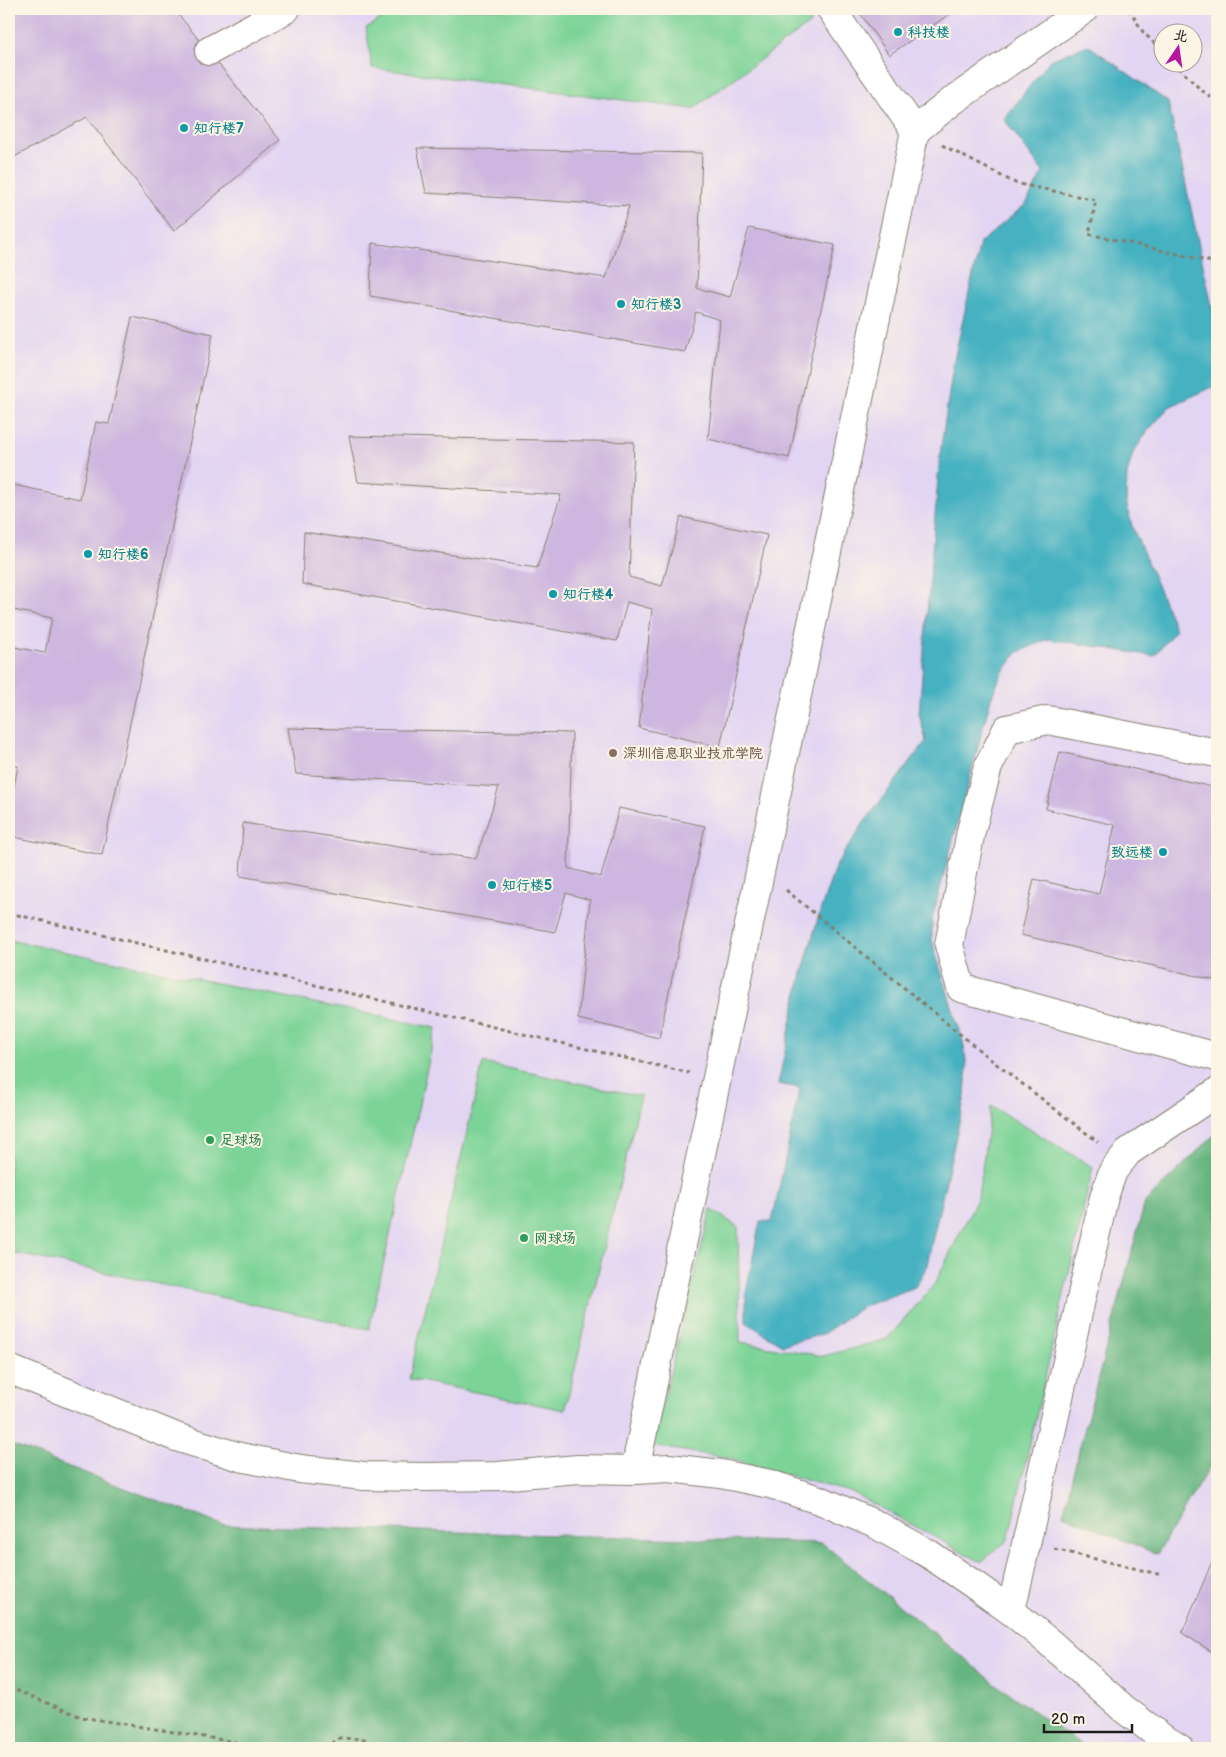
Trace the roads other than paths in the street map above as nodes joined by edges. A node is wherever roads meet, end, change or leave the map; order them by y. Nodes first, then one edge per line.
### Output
1 (286, 9) edge
2 (831, 9) edge
3 (1085, 9) edge
4 (209, 51) dead end
5 (915, 131) junction
6 (1217, 753) edge
7 (1217, 1057) edge
8 (1216, 1087) edge
9 (9, 1369) edge
10 (635, 1470) junction
11 (1011, 1611) junction
12 (1179, 1748) edge

1 - 4 street
2 - 5 street
3 - 5 street
5 - 10 street
6 - 7 street
8 - 11 street
9 - 10 street
10 - 11 street
11 - 12 street

